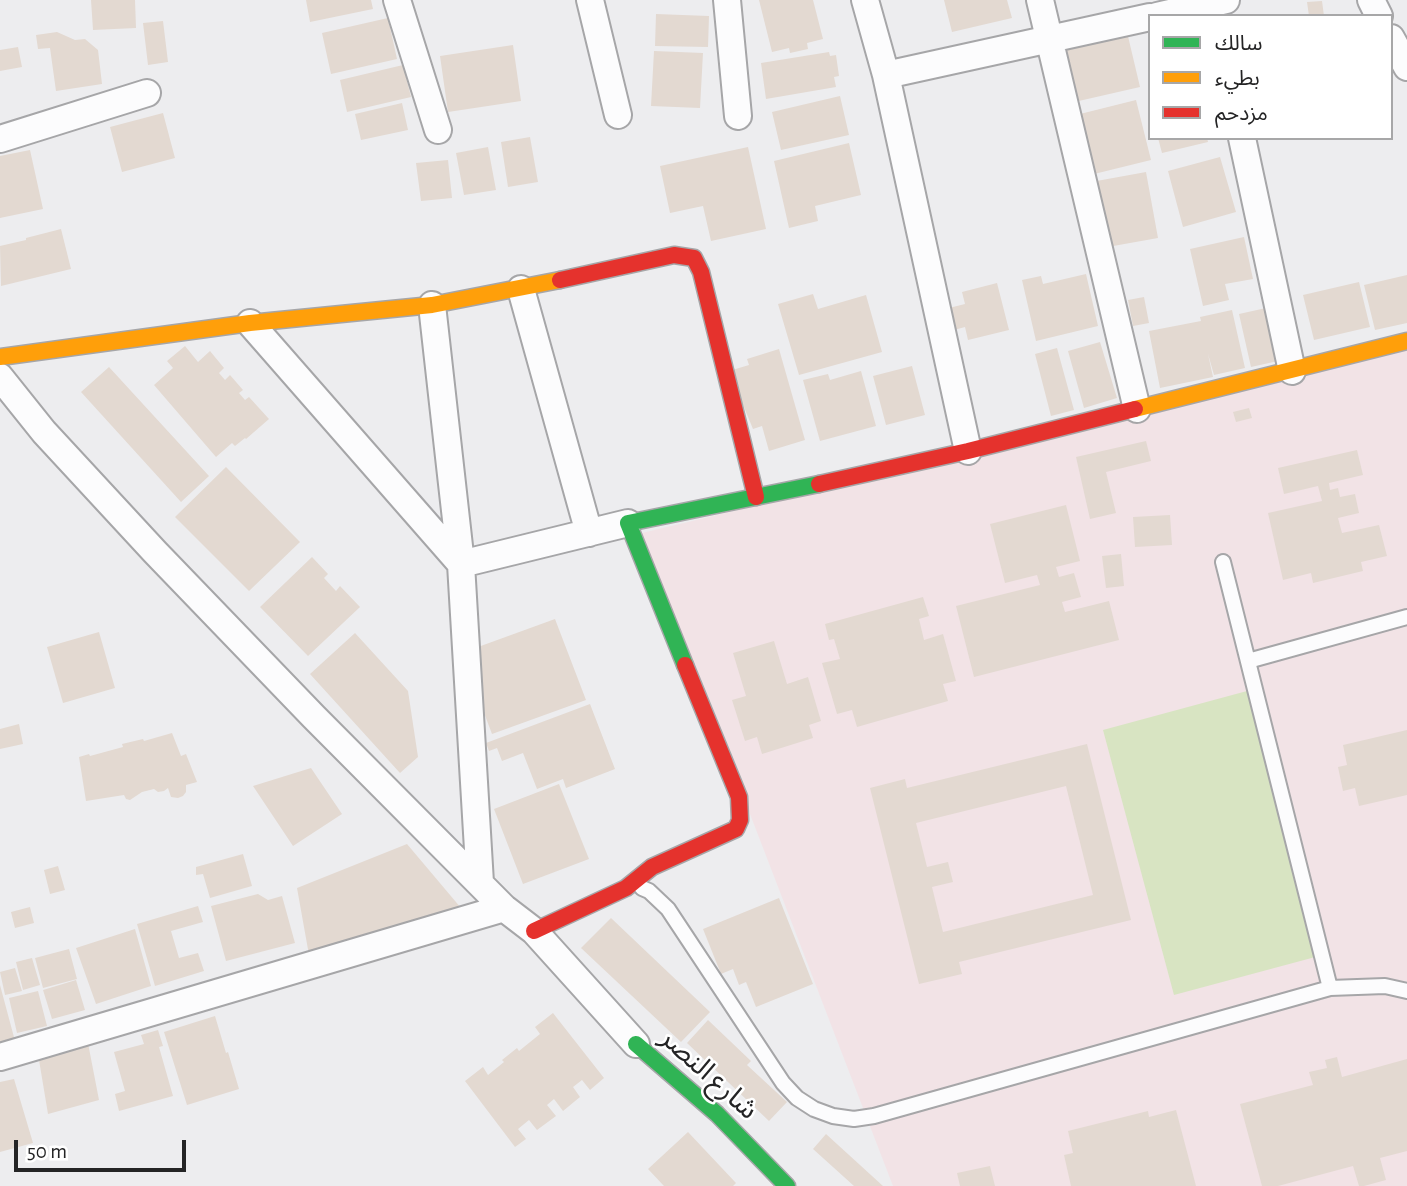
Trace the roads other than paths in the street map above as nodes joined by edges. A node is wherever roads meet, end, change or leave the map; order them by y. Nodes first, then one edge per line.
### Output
1 (397, 0) edge
2 (590, 0) edge
3 (726, 0) edge
4 (865, 0) edge
5 (1040, 0) edge
6 (1224, 0) edge
7 (1165, 14) edge
8 (1148, 18) edge
9 (1050, 40) junction
10 (1393, 42) edge
11 (1407, 67) edge
12 (886, 75) junction
13 (147, 93) dead end
14 (618, 115) dead end
15 (738, 116) dead end
16 (438, 130) dead end
17 (0, 139) edge
18 (1242, 140) edge
19 (521, 289) junction
20 (432, 305) junction
21 (250, 323) junction
22 (1407, 341) edge
23 (0, 357) edge
24 (1292, 370) junction
25 (0, 377) edge
26 (1137, 409) junction
27 (968, 451) junction
28 (757, 497) junction
29 (628, 523) junction
30 (589, 533) junction
31 (1223, 562) dead end
32 (461, 564) junction
33 (1407, 617) edge
34 (1248, 661) junction
35 (636, 879) junction
36 (480, 883) junction
37 (504, 908) junction
38 (534, 931) junction
39 (1330, 988) junction
40 (1407, 990) edge
41 (636, 1044) junction
42 (0, 1057) edge
43 (685, 1108) dead end
44 (787, 1186) edge

1 - 16 street
2 - 14 street
3 - 15 street
4 - 12 street
5 - 9 street
6 - 7 street
8 - 9 street
9 - 12 street
9 - 26 street
10 - 11 street
12 - 27 street
13 - 17 street
18 - 24 street
19 - 20 street
19 - 28 street
19 - 30 street
20 - 21 street
20 - 32 street
21 - 23 street
21 - 32 street
22 - 24 street
24 - 26 street
25 - 36 street
26 - 27 street
27 - 28 street
28 - 29 street
29 - 30 street
29 - 35 street
30 - 32 street
31 - 34 lane
32 - 36 street
33 - 34 lane
34 - 39 lane
35 - 38 street
35 - 39 lane
36 - 37 street
37 - 38 street
37 - 42 street
38 - 41 street
39 - 40 lane
41 - 43 street, شارع النصر
41 - 44 street, شارع النصر

